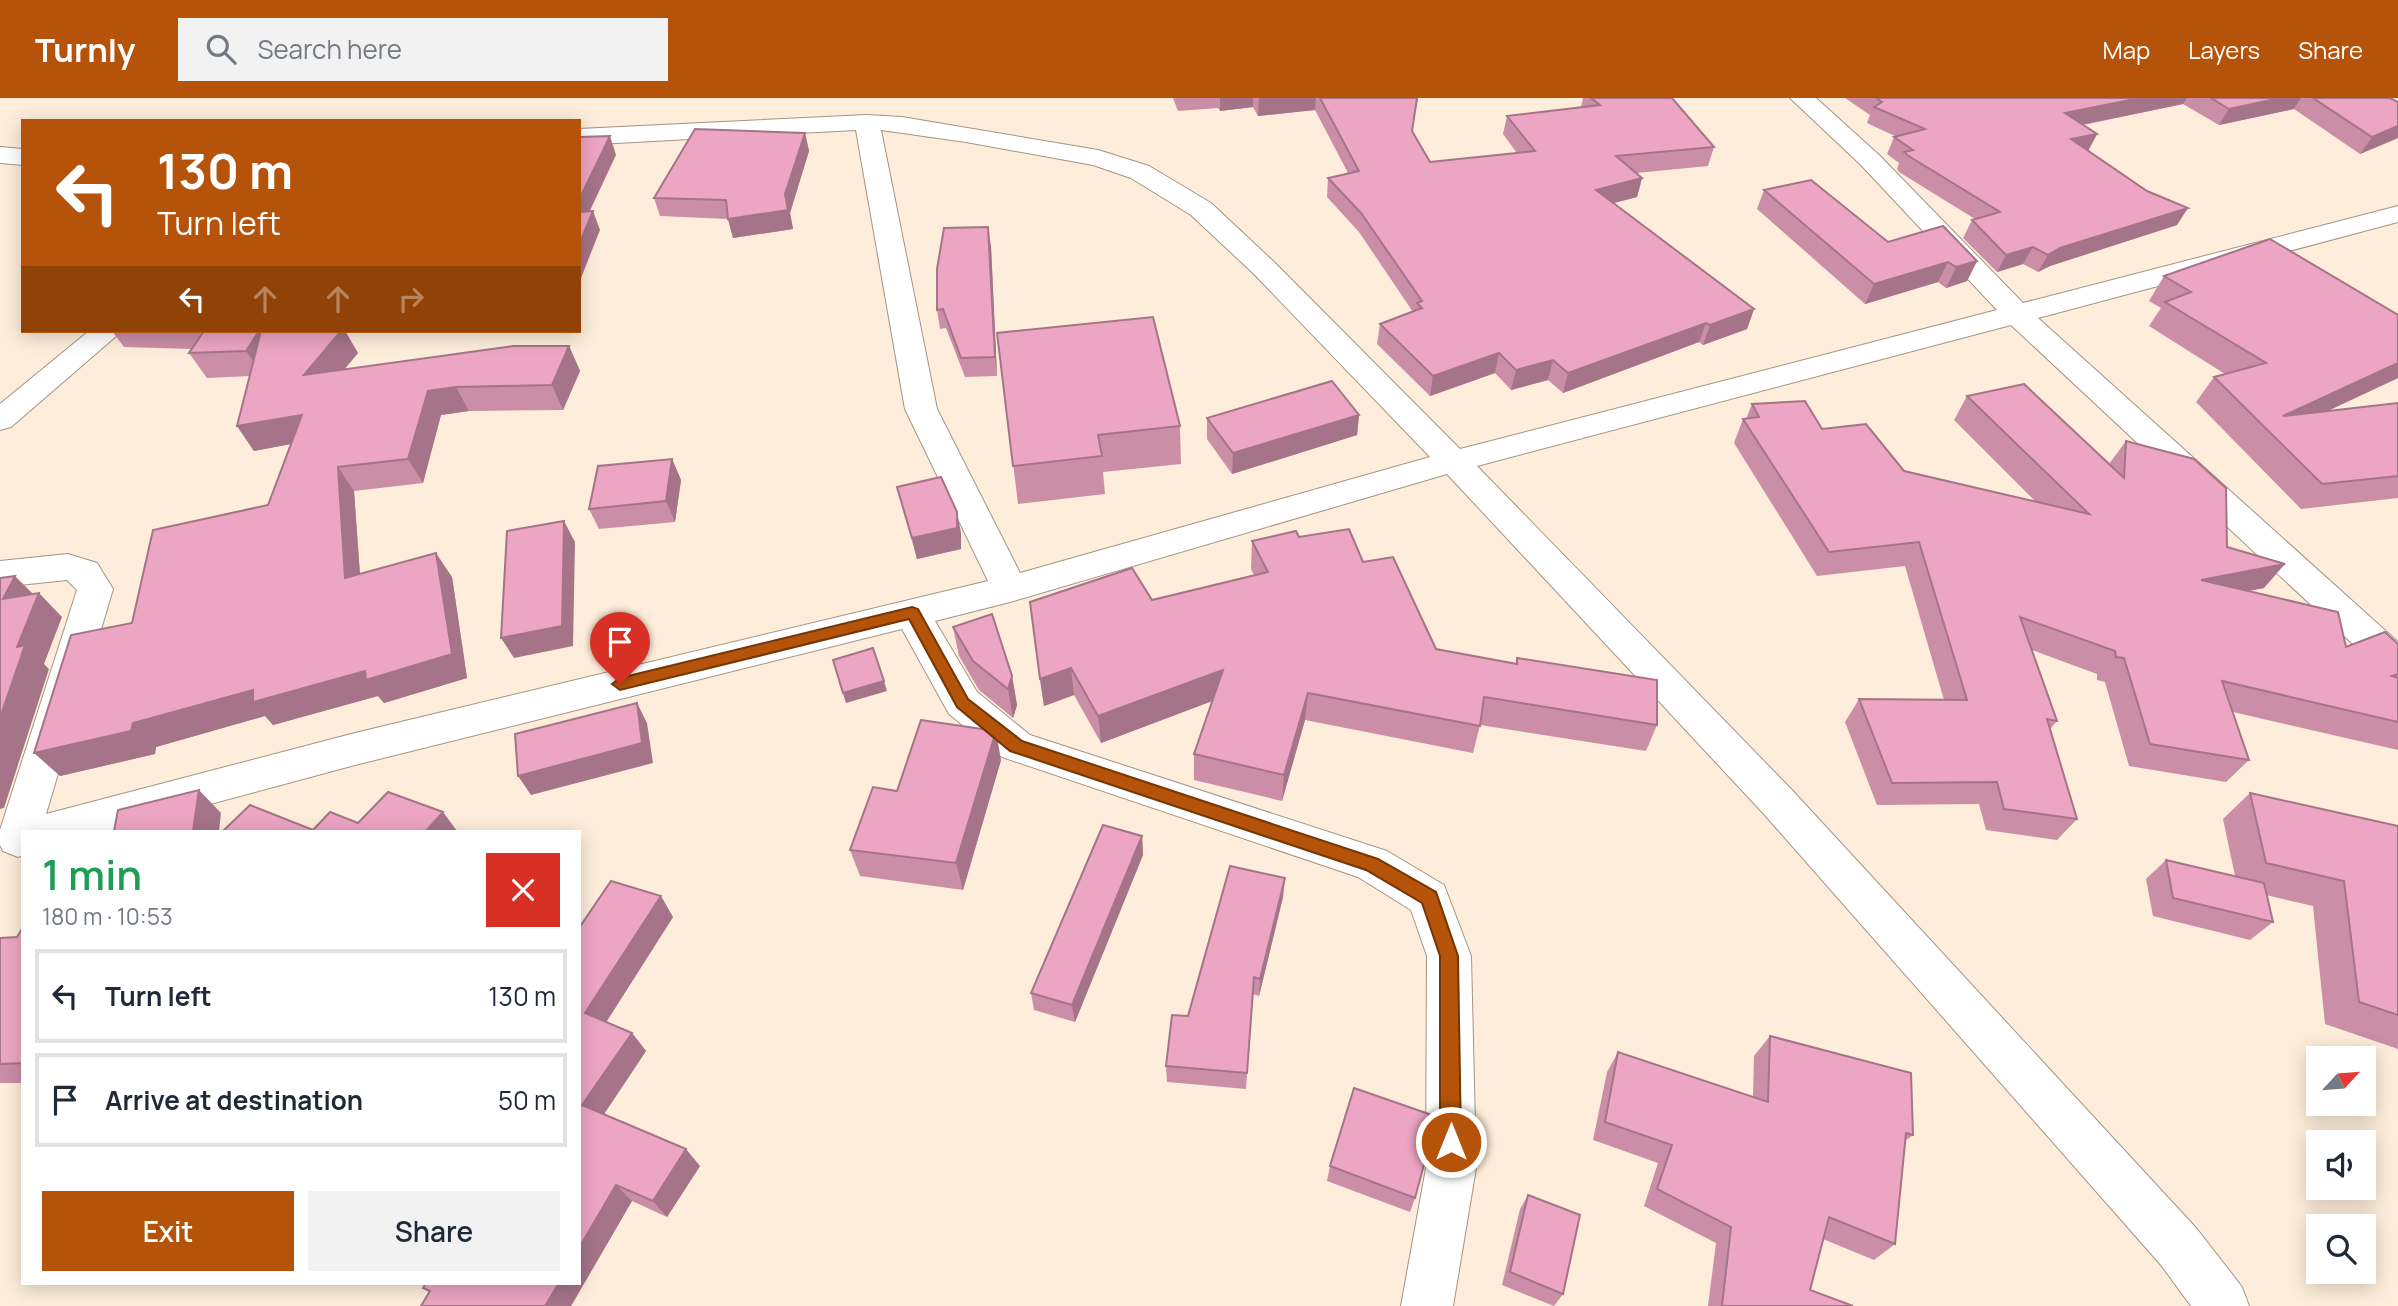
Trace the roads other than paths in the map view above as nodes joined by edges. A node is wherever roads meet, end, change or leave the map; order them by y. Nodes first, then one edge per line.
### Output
1 (1802, 98) edge
2 (867, 122) junction
3 (581, 137) edge
4 (0, 155) edge
5 (21, 157) edge
6 (2398, 214) edge
7 (2018, 315) junction
8 (105, 333) edge
9 (0, 420) edge
10 (1454, 462) junction
11 (0, 573) edge
12 (1010, 589) junction
13 (912, 613) junction
14 (2398, 664) edge
15 (24, 830) edge
16 (52, 830) edge
17 (1427, 1306) edge
18 (2223, 1306) edge

1 - 7 street
2 - 3 street
2 - 10 street
2 - 12 street
4 - 5 street
6 - 7 street
7 - 10 street
7 - 14 street
8 - 9 street
10 - 12 street
10 - 18 street
11 - 15 street
12 - 13 street
13 - 16 street
13 - 17 street

